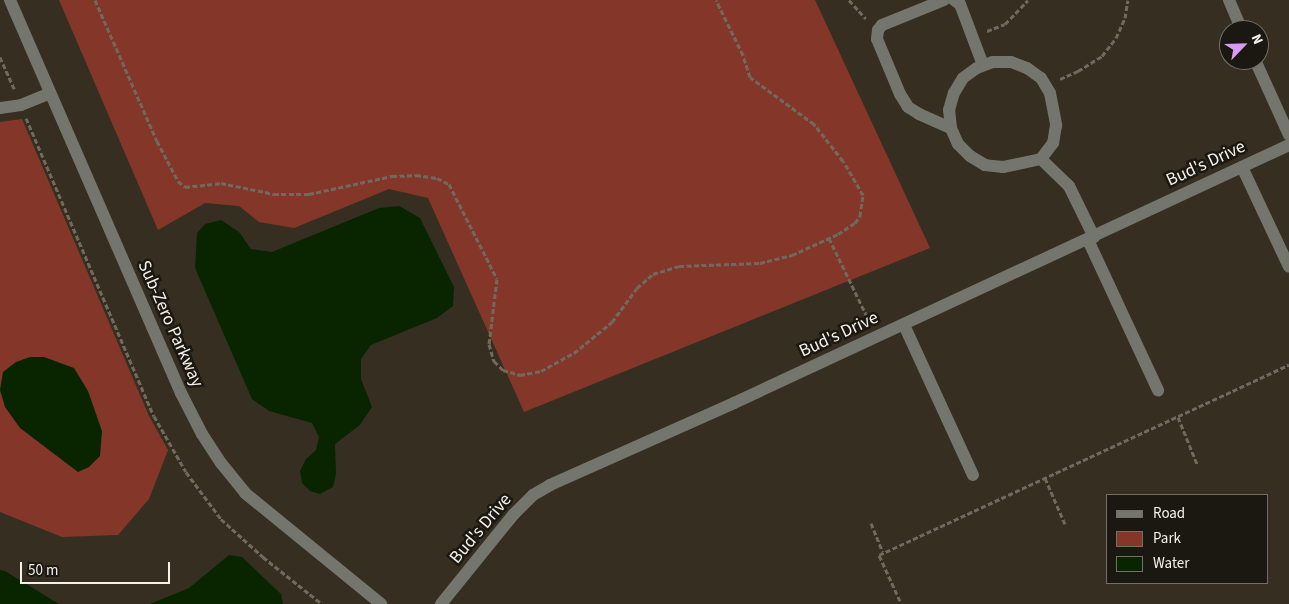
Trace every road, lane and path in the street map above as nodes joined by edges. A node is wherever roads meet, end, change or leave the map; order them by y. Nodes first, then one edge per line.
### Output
1 (10, 0) edge
2 (95, 0) edge
3 (716, 0) edge
4 (944, 0) edge
5 (954, 0) edge
6 (1028, 0) edge
7 (1128, 0) edge
8 (1228, 0) edge
9 (1237, 20) edge
10 (973, 37) junction
11 (0, 57) edge
12 (983, 65) junction
13 (2, 67) edge
14 (1260, 70) edge
15 (1046, 86) junction
16 (50, 93) junction
17 (21, 105) junction
18 (0, 108) edge
19 (951, 128) junction
20 (1289, 134) edge
21 (1289, 145) edge
22 (1041, 159) junction
23 (1242, 167) junction
24 (829, 238) junction
25 (1091, 238) junction
26 (1289, 267) edge
27 (904, 324) junction
28 (877, 337) junction
29 (1289, 365) edge
30 (1158, 390) dead end
31 (1178, 417) junction
32 (1197, 464) dead end
33 (973, 475) dead end
34 (1045, 478) junction
35 (871, 522) dead end
36 (1065, 524) dead end
37 (884, 552) junction
38 (900, 601) dead end
39 (322, 604) edge
40 (381, 604) edge
41 (441, 604) edge

1 - 16 street, Sub-Zero Parkway
2 - 24 path
3 - 24 path
4 - 19 street
5 - 10 street
6 - 10 path
7 - 15 path
8 - 9 street
10 - 12 street
11 - 13 path
12 - 15 street
12 - 19 street
13 - 17 path
14 - 20 street
15 - 22 street
16 - 17 street
16 - 40 street, Sub-Zero Parkway
17 - 18 street
17 - 39 path
19 - 22 street
21 - 23 street, Bud's Drive
22 - 25 street
23 - 25 street, Bud's Drive
23 - 26 street
24 - 28 path
25 - 27 street, Bud's Drive
25 - 30 street
27 - 28 street, Bud's Drive
27 - 33 street
28 - 41 street, Bud's Drive
29 - 31 path
31 - 32 path
31 - 34 path
34 - 36 path
34 - 37 path
35 - 37 path
37 - 38 path

